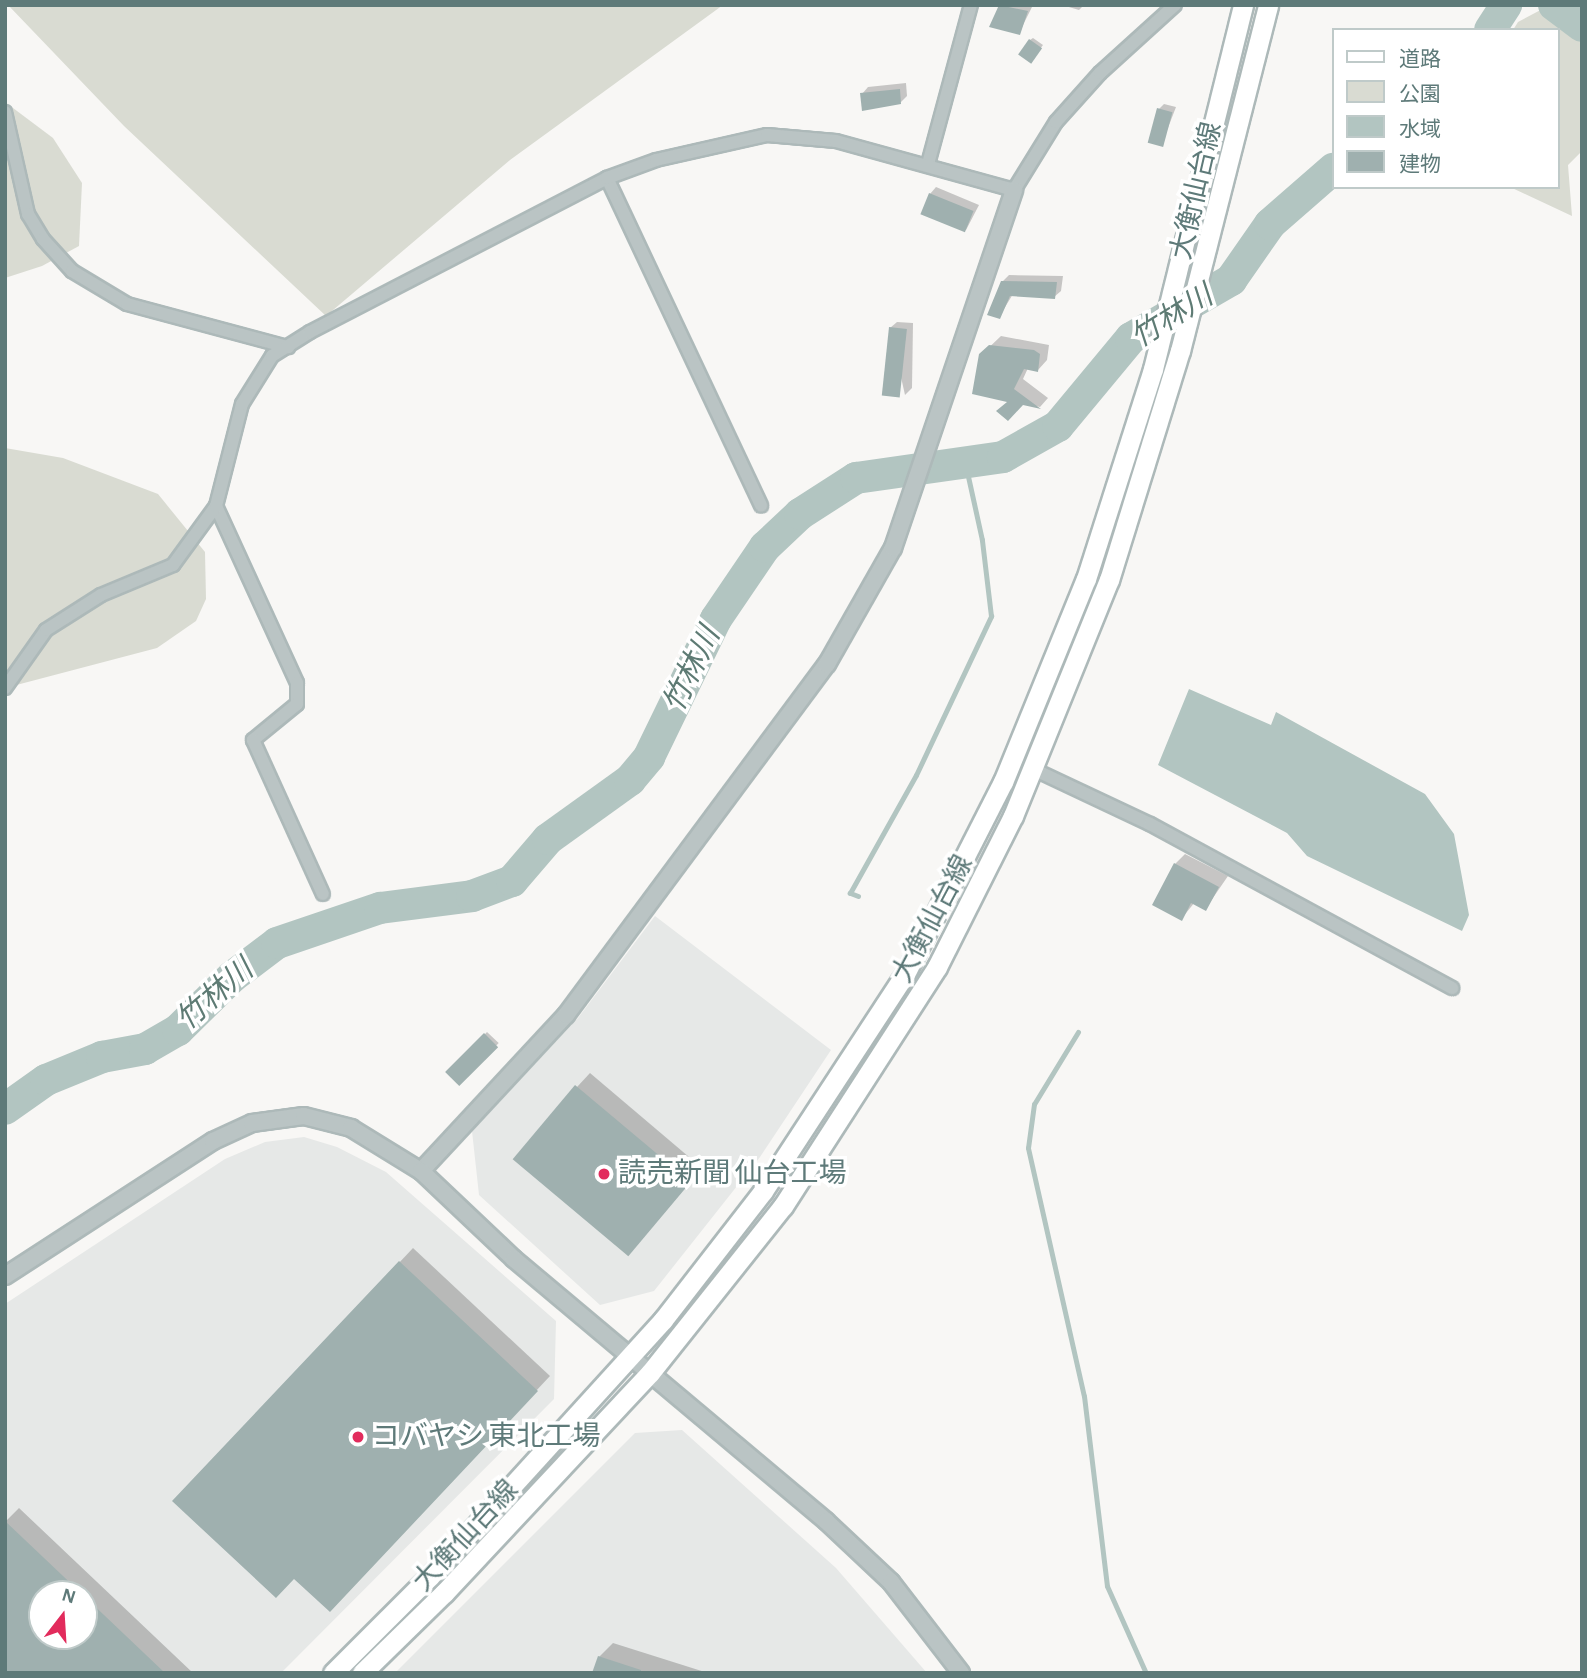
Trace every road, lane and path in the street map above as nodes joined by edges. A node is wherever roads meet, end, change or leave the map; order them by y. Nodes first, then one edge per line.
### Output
1 (971, 5) edge
2 (1175, 5) edge
3 (1243, 5) edge
4 (1268, 5) edge
5 (5, 112) edge
6 (928, 164) junction
7 (607, 178) junction
8 (1014, 190) junction
9 (288, 347) junction
10 (216, 506) junction
11 (761, 506) dead end
12 (5, 688) edge
13 (1033, 769) junction
14 (323, 894) dead end
15 (1452, 988) dead end
16 (421, 1171) junction
17 (5, 1276) edge
18 (631, 1358) junction
19 (650, 1373) junction
20 (333, 1673) edge
21 (362, 1673) edge
22 (961, 1673) edge

1 - 6 street
2 - 8 street
3 - 18 main road, 大衡仙台線
4 - 13 main road, 大衡仙台線
5 - 9 street
6 - 7 street
6 - 8 street
7 - 9 street
7 - 11 street
8 - 16 street
9 - 10 street
10 - 12 street
10 - 14 street
13 - 15 street
13 - 19 main road, 大衡仙台線
16 - 17 street
16 - 18 street
18 - 19 street
18 - 20 main road, 大衡仙台線
19 - 21 main road, 大衡仙台線
19 - 22 street

